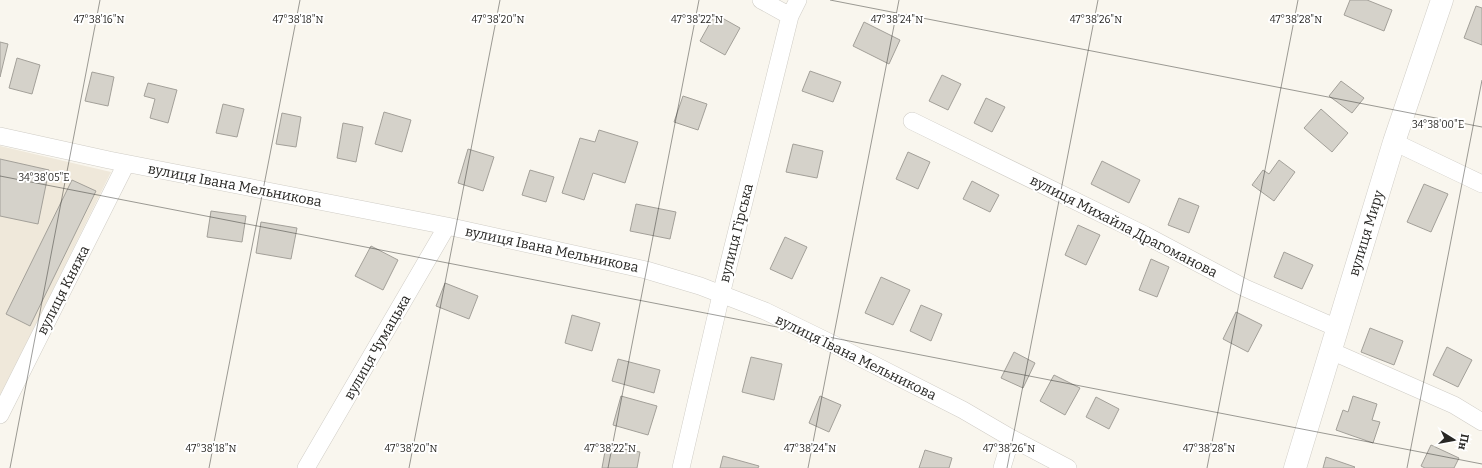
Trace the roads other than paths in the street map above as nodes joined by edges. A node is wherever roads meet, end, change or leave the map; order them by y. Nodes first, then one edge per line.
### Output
1 (762, 0) edge
2 (798, 0) edge
3 (1442, 0) edge
4 (790, 16) junction
5 (912, 121) dead end
6 (0, 136) edge
7 (1394, 142) junction
8 (126, 164) junction
9 (1482, 184) edge
10 (447, 226) junction
11 (721, 295) junction
12 (1337, 328) junction
13 (1331, 351) junction
14 (0, 415) edge
15 (1482, 422) edge
16 (1011, 438) junction
17 (306, 468) edge
18 (681, 468) edge
19 (1002, 468) edge
20 (1068, 468) edge
21 (1295, 468) edge

1 - 4 street
2 - 4 street, вулиця Гірська
3 - 7 street, вулиця Миру
4 - 11 street, вулиця Гірська
5 - 12 street, вулиця Михайла Драгоманова
6 - 8 street, вулиця Івана Мельникова
7 - 9 street
7 - 12 street, вулиця Миру
8 - 10 street, вулиця Івана Мельникова
8 - 14 street, вулиця Княжа
10 - 11 street, вулиця Івана Мельникова
10 - 17 street, вулиця Чумацька
11 - 16 street, вулиця Івана Мельникова
11 - 18 street, вулиця Гірська
12 - 13 street, вулиця Миру
13 - 15 street
13 - 21 street, вулиця Миру
16 - 19 street
16 - 20 street, вулиця Івана Мельникова

